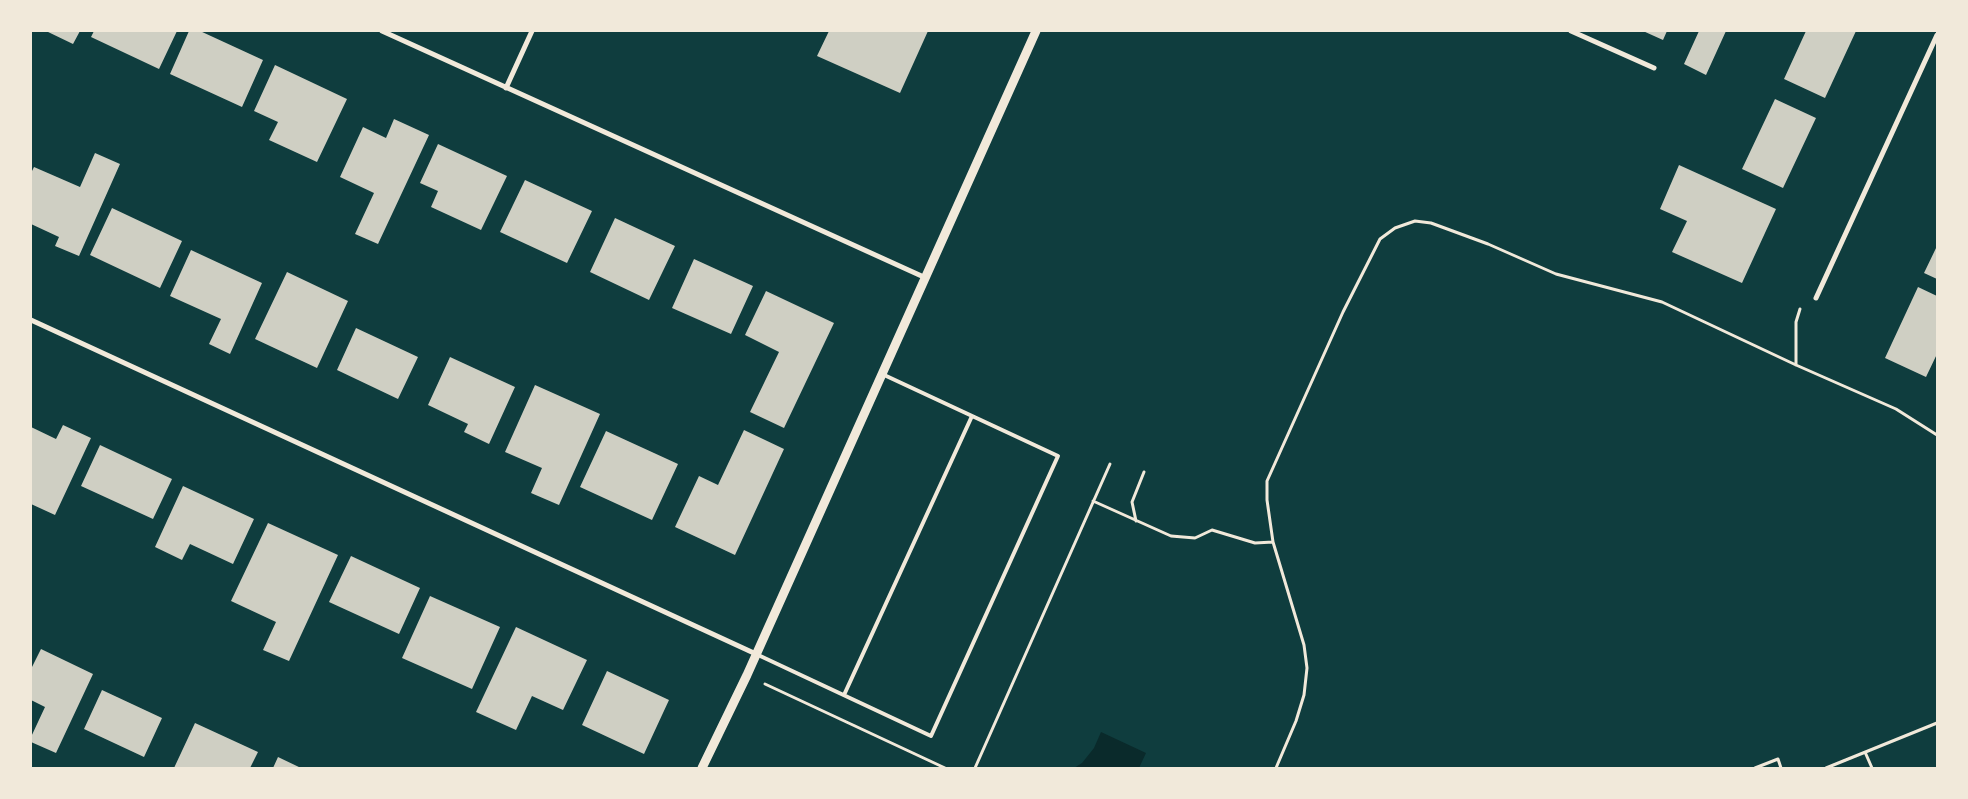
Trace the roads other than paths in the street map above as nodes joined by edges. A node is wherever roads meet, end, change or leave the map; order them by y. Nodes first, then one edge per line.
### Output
1 (382, 31) edge
2 (532, 31) edge
3 (1036, 31) edge
4 (1572, 31) edge
5 (1937, 35) edge
6 (1654, 68) dead end
7 (506, 88) junction
8 (926, 278) junction
9 (1816, 298) road end
10 (31, 320) edge
11 (882, 374) junction
12 (972, 416) junction
13 (756, 654) junction
14 (844, 696) junction
15 (702, 768) edge

1 - 7 street
2 - 7 street
3 - 8 street
4 - 6 street
5 - 9 street
7 - 8 street
8 - 11 street
10 - 13 street
11 - 12 lane
11 - 13 street
12 - 14 lane
12 - 14 lane
13 - 14 lane
13 - 15 street

